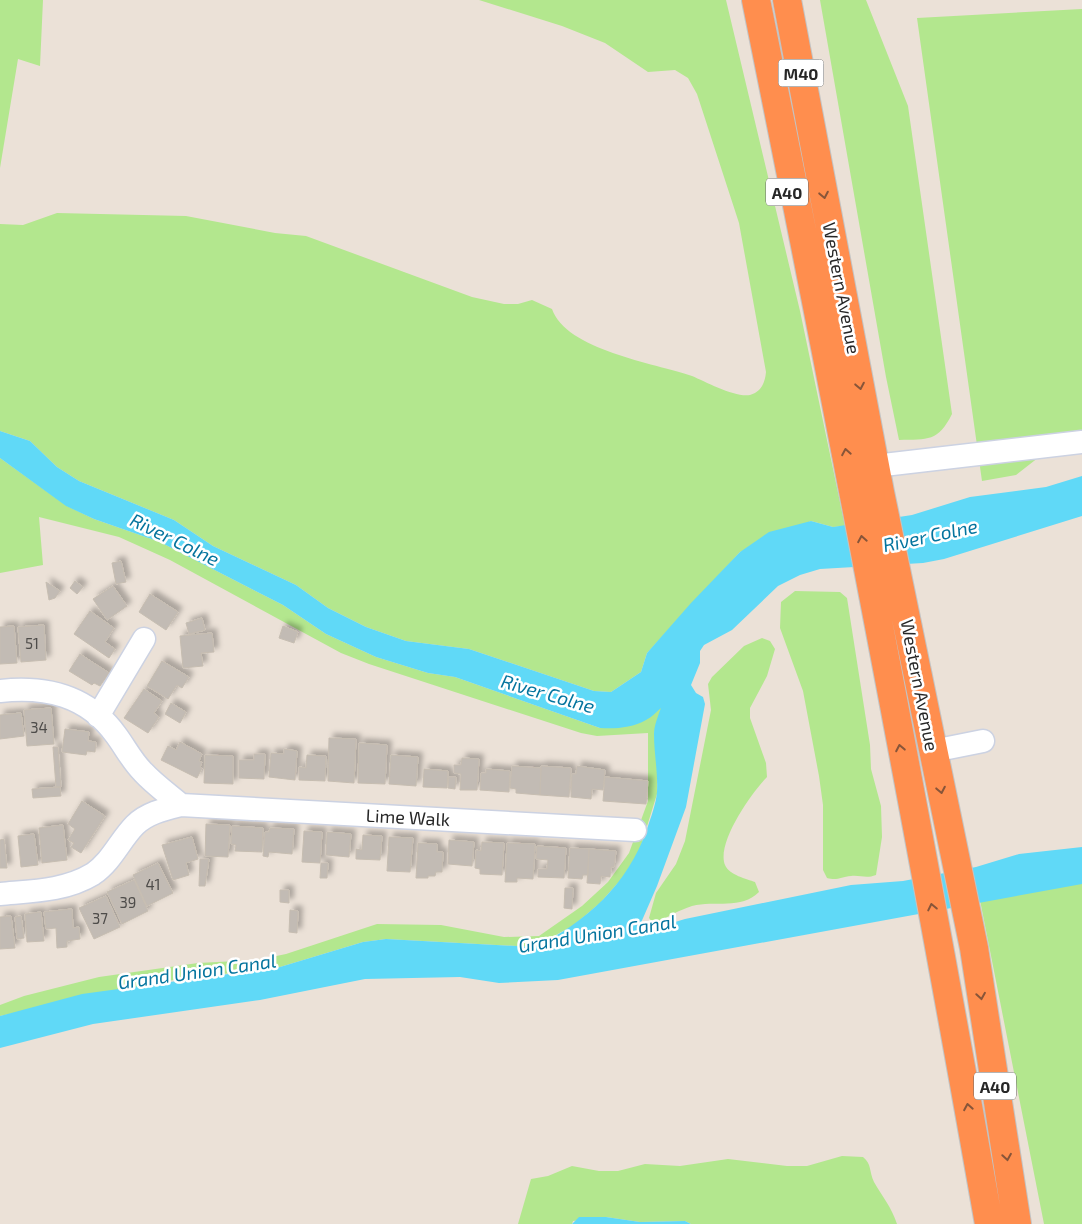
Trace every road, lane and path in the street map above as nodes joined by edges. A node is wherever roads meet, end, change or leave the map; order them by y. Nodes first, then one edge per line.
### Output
1 (740, 0) edge
2 (756, 0) edge
3 (787, 0) edge
4 (796, 0) edge
5 (815, 147) junction
6 (834, 384) junction
7 (1082, 442) edge
8 (870, 486) junction
9 (144, 639) dead end
10 (0, 691) edge
11 (98, 716) junction
12 (983, 741) dead end
13 (933, 751) junction
14 (181, 805) junction
15 (635, 830) dead end
16 (0, 894) edge
17 (988, 1224) edge
18 (1017, 1224) edge

1 - 6 highway, A40
2 - 6 highway, M40
3 - 5 highway, M40
4 - 5 highway
5 -> 8 highway, Western Avenue / A40
8 -> 6 highway, Western Avenue / A40
7 - 8 street
8 - 13 highway, Western Avenue / A40
17 -> 8 highway, Western Avenue / A40
9 - 11 street
10 - 11 street
11 - 14 street
12 - 13 street
13 -> 18 highway, Western Avenue / A40
14 - 15 street, Lime Walk
14 - 16 street

